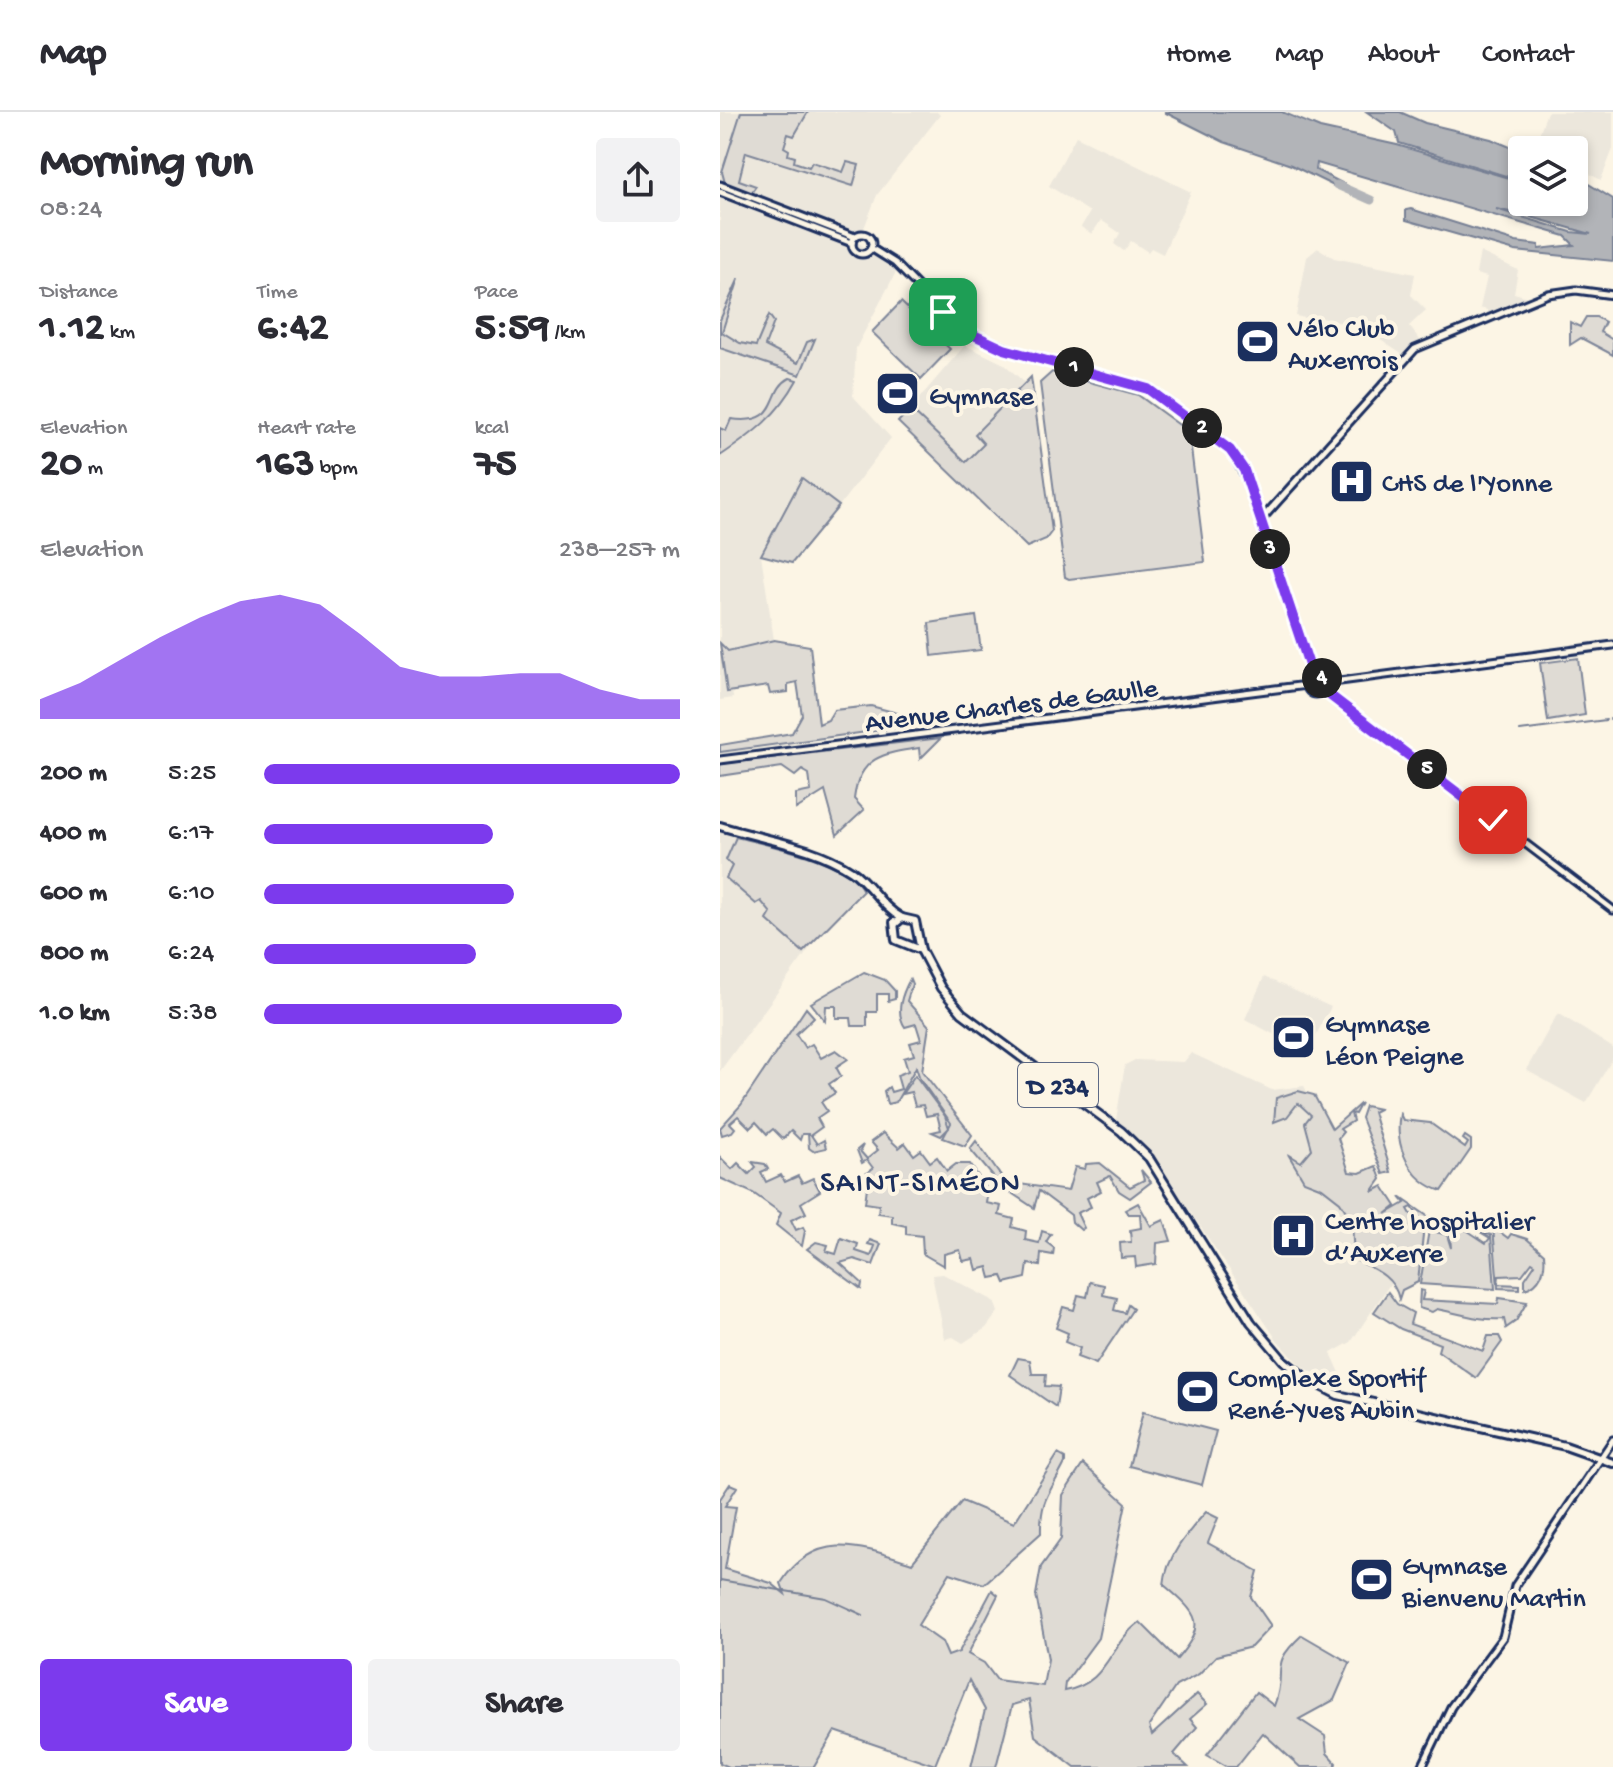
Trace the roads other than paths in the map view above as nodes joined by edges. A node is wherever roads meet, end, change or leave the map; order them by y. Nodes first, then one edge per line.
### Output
1 (720, 185) edge
2 (720, 192) edge
3 (854, 240) junction
4 (871, 248) junction
5 (1613, 295) edge
6 (1261, 521) junction
7 (1612, 646) edge
8 (1313, 677) junction
9 (1325, 683) junction
10 (1307, 685) junction
11 (1323, 690) junction
12 (720, 760) edge
13 (720, 826) edge
14 (1613, 910) edge
15 (891, 911) junction
16 (902, 918) junction
17 (895, 924) junction
18 (919, 935) junction
19 (908, 945) junction
20 (921, 950) junction
21 (1613, 1440) edge
22 (1600, 1459) junction
23 (1613, 1463) edge
24 (1422, 1767) edge

1 - 3 street
2 - 3 street
3 - 4 street
3 - 4 street
4 - 6 street
5 - 6 street
6 - 8 street
7 - 9 street
8 - 9 street
8 - 10 street
9 - 11 street
10 - 11 street
10 - 12 street, Avenue Charles de Gaulle
11 - 14 street
13 - 15 main road
15 - 16 main road
15 - 17 main road
16 - 17 main road
16 - 18 main road
17 - 19 main road
18 - 19 main road
18 - 20 main road, D 234
19 - 20 main road
20 - 22 main road, D 234
21 - 22 street
22 - 23 main road, D 234
22 - 24 street

